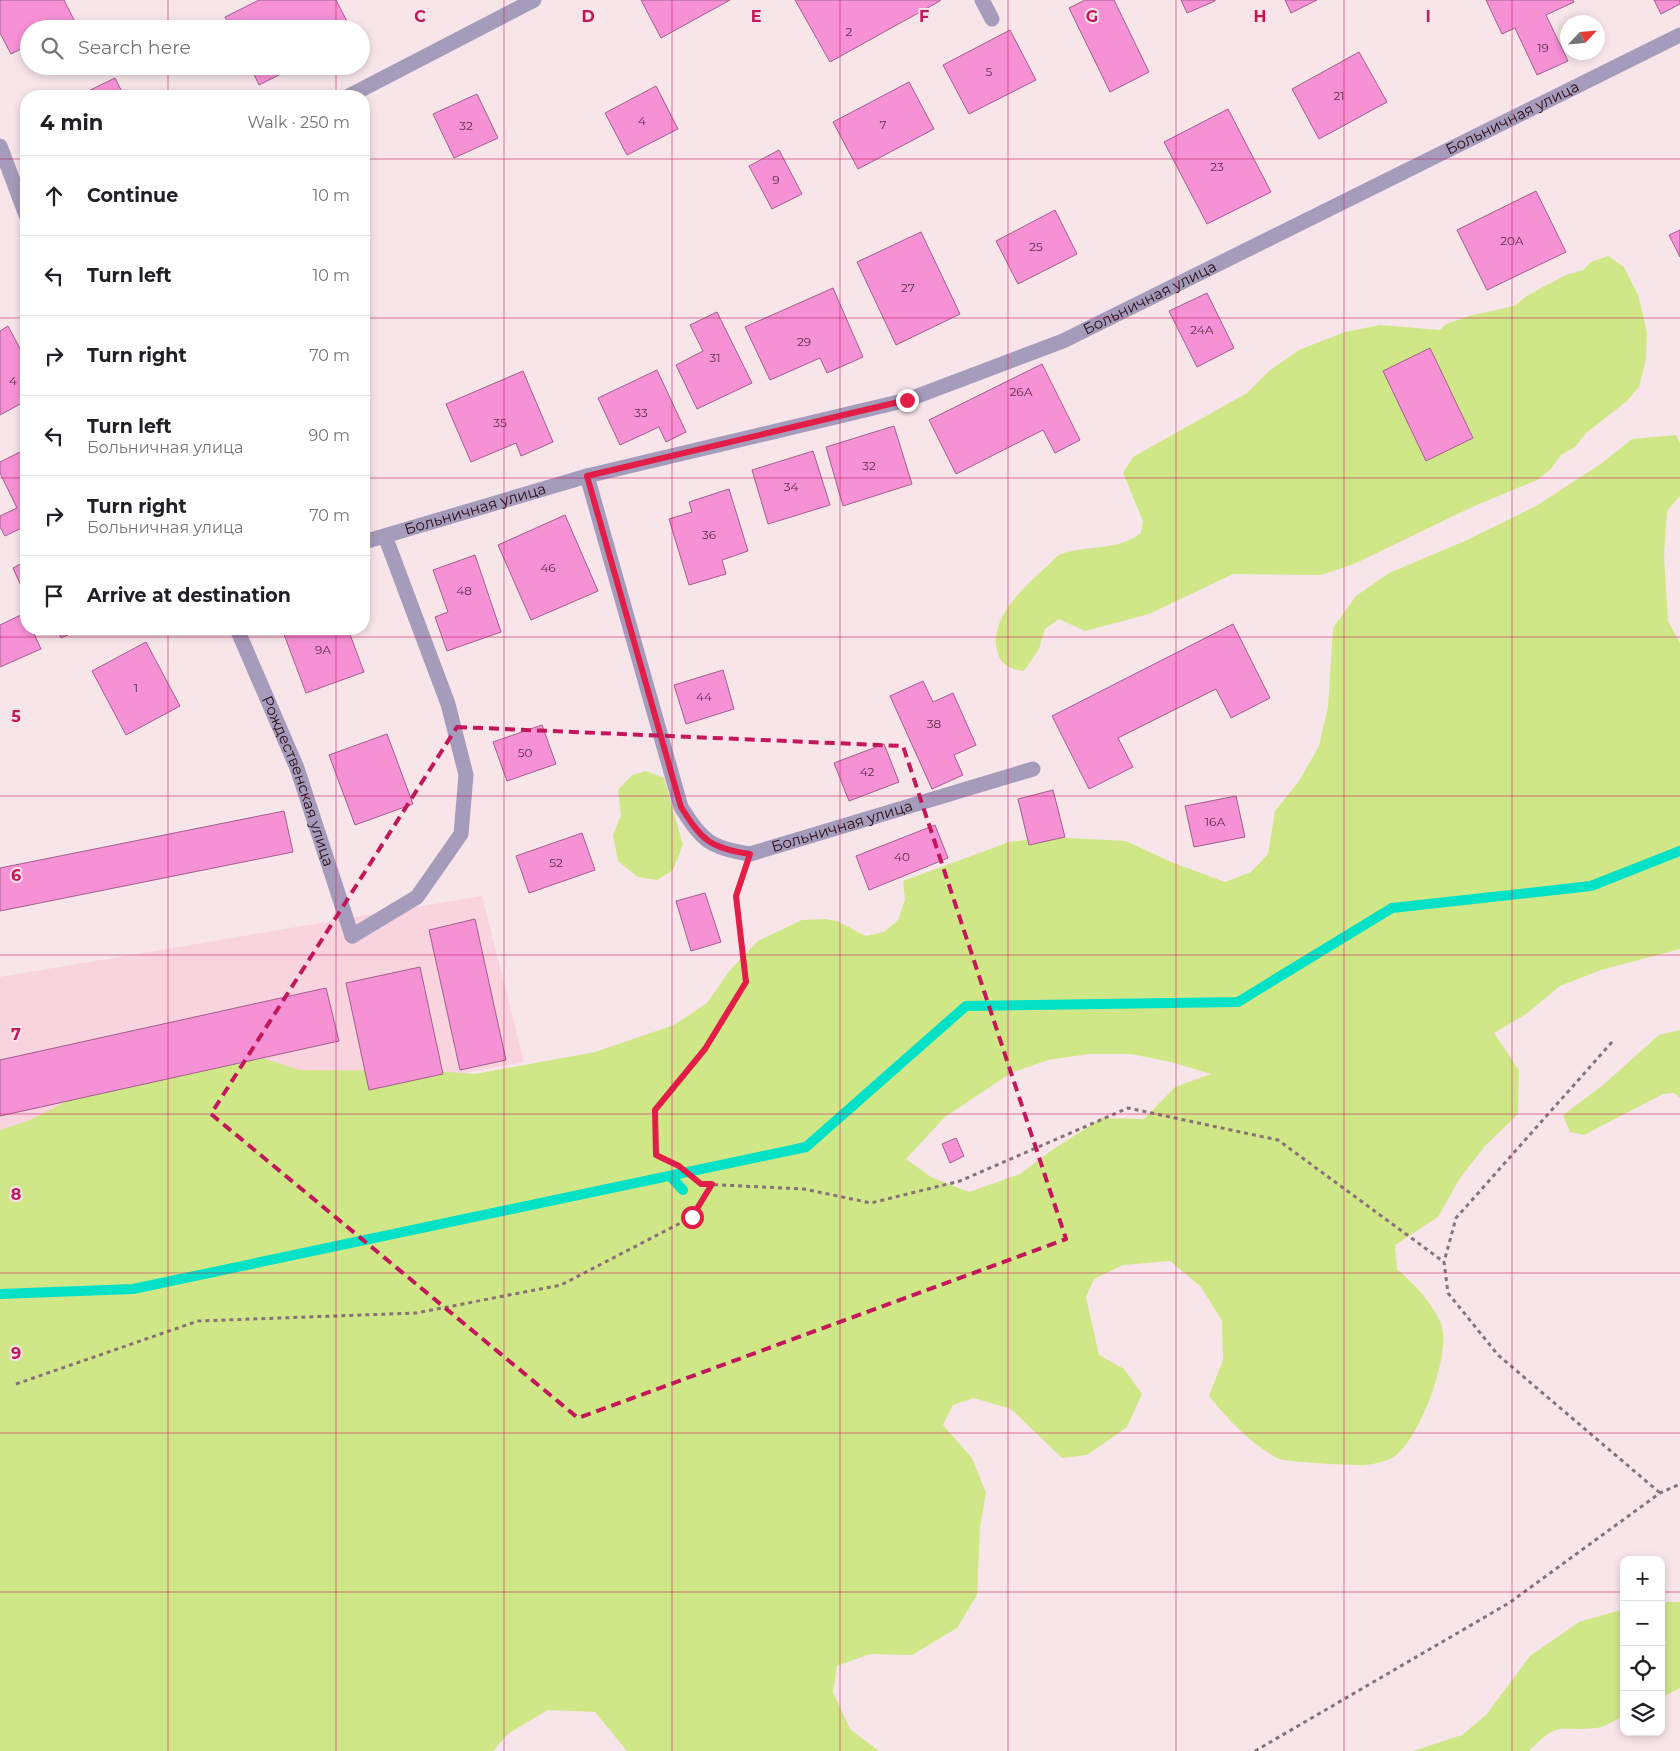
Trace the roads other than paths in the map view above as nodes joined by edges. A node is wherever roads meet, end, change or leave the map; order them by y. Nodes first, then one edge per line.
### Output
1 (534, 0) edge
2 (982, 0) edge
3 (992, 19) dead end
4 (1680, 35) edge
5 (361, 90) edge
6 (0, 146) edge
7 (20, 199) edge
8 (587, 476) junction
9 (384, 536) junction
10 (370, 540) edge
11 (240, 635) edge
12 (1033, 769) dead end

1 - 5 street
2 - 3 street
4 - 8 street, Больничная улица
6 - 7 street
8 - 9 street, Больничная улица
8 - 12 street, Больничная улица
9 - 10 street, Больничная улица
9 - 11 street, Рождественская улица

